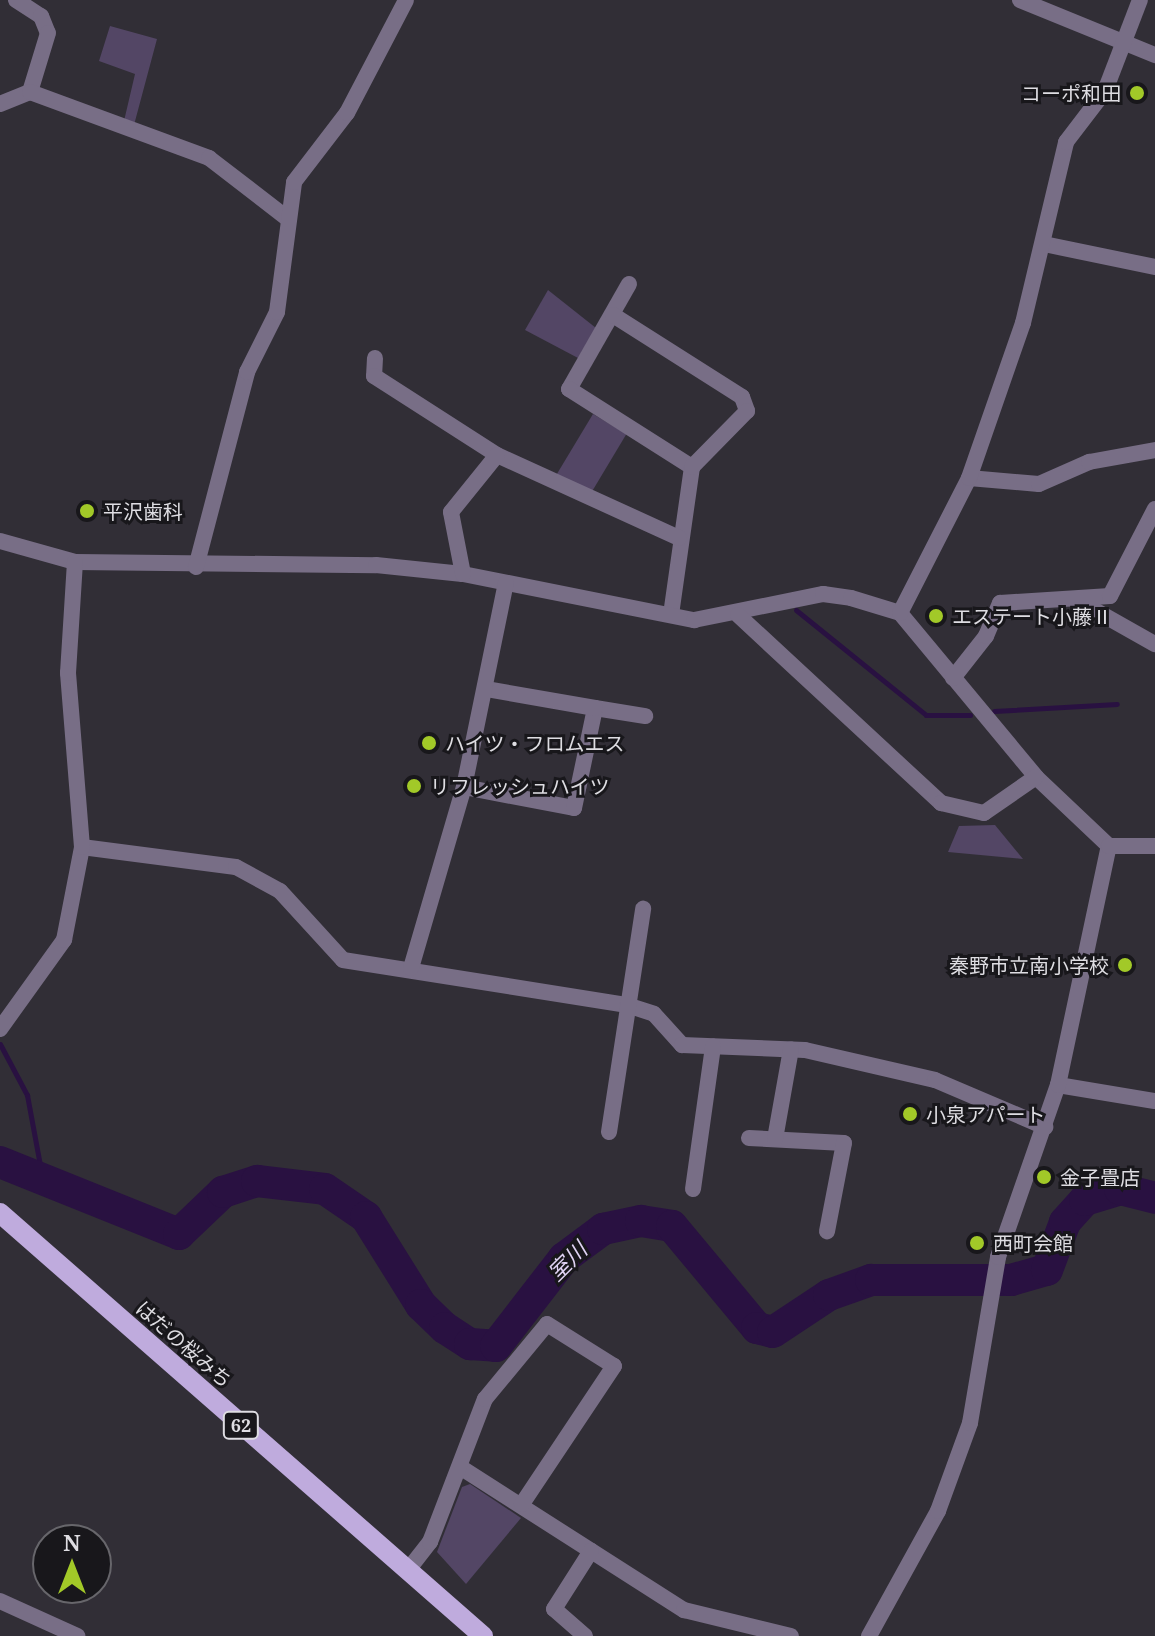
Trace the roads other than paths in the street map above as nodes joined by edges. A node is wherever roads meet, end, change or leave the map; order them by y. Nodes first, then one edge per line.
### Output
1 (16, 0) edge
2 (406, 0) edge
3 (1020, 0) edge
4 (1140, 0) edge
5 (1128, 42) junction
6 (1155, 55) edge
7 (30, 92) junction
8 (0, 104) edge
9 (287, 218) junction
10 (1044, 244) junction
11 (1155, 267) edge
12 (629, 284) dead end
13 (613, 315) junction
14 (375, 358) dead end
15 (1155, 450) edge
16 (497, 455) junction
17 (692, 467) junction
18 (969, 478) junction
19 (1155, 509) edge
20 (679, 538) junction
21 (0, 541) edge
22 (75, 562) junction
23 (196, 567) junction
24 (463, 574) junction
25 (506, 583) junction
26 (1075, 599) junction
27 (900, 613) junction
28 (671, 615) junction
29 (738, 615) junction
30 (1155, 644) edge
31 (953, 678) junction
32 (486, 689) junction
33 (595, 708) junction
34 (645, 716) dead end
35 (1036, 777) junction
36 (464, 787) junction
37 (1109, 846) junction
38 (1155, 846) edge
39 (82, 847) junction
40 (643, 909) dead end
41 (411, 968) junction
42 (627, 1005) junction
43 (0, 1029) edge
44 (713, 1046) junction
45 (791, 1049) junction
46 (1058, 1085) junction
47 (1155, 1101) edge
48 (1045, 1127) junction
49 (609, 1132) dead end
50 (749, 1138) dead end
51 (775, 1139) junction
52 (693, 1189) dead end
53 (0, 1213) edge
54 (827, 1231) dead end
55 (460, 1467) junction
56 (522, 1504) junction
57 (591, 1551) junction
58 (408, 1570) junction
59 (0, 1601) edge
60 (77, 1636) edge
61 (483, 1636) edge
62 (585, 1636) edge
63 (791, 1636) edge
64 (869, 1636) edge

1 - 7 street
2 - 9 street
3 - 5 street
4 - 5 street
5 - 6 street
5 - 10 street
7 - 8 street
7 - 9 street
9 - 23 street
10 - 11 street
10 - 18 street
12 - 13 street
13 - 17 street
13 - 17 street
14 - 16 street
15 - 18 street
16 - 20 street
16 - 24 street
17 - 20 street
18 - 27 street
19 - 26 street
20 - 28 street
21 - 22 street
22 - 23 street
22 - 39 street
23 - 24 street
24 - 25 street
25 - 28 street
25 - 32 street
26 - 30 street
26 - 31 street
27 - 29 street
27 - 31 street
28 - 29 street
29 - 35 street
31 - 35 street
32 - 33 street
32 - 36 street
33 - 34 street
33 - 36 street
35 - 37 street
36 - 41 street
37 - 38 street
37 - 46 street
39 - 41 street
39 - 43 street
40 - 42 street
41 - 42 street
42 - 44 street
42 - 49 street
44 - 45 street
44 - 52 street
45 - 48 street
45 - 51 street
46 - 47 street
46 - 48 street
48 - 64 street
50 - 51 street
51 - 54 street
53 - 58 main road, はだの桜みち / 62
55 - 56 street
55 - 56 street
55 - 58 street
56 - 57 street
57 - 62 street
57 - 63 street
58 - 61 main road, はだの桜みち / 62
59 - 60 street

